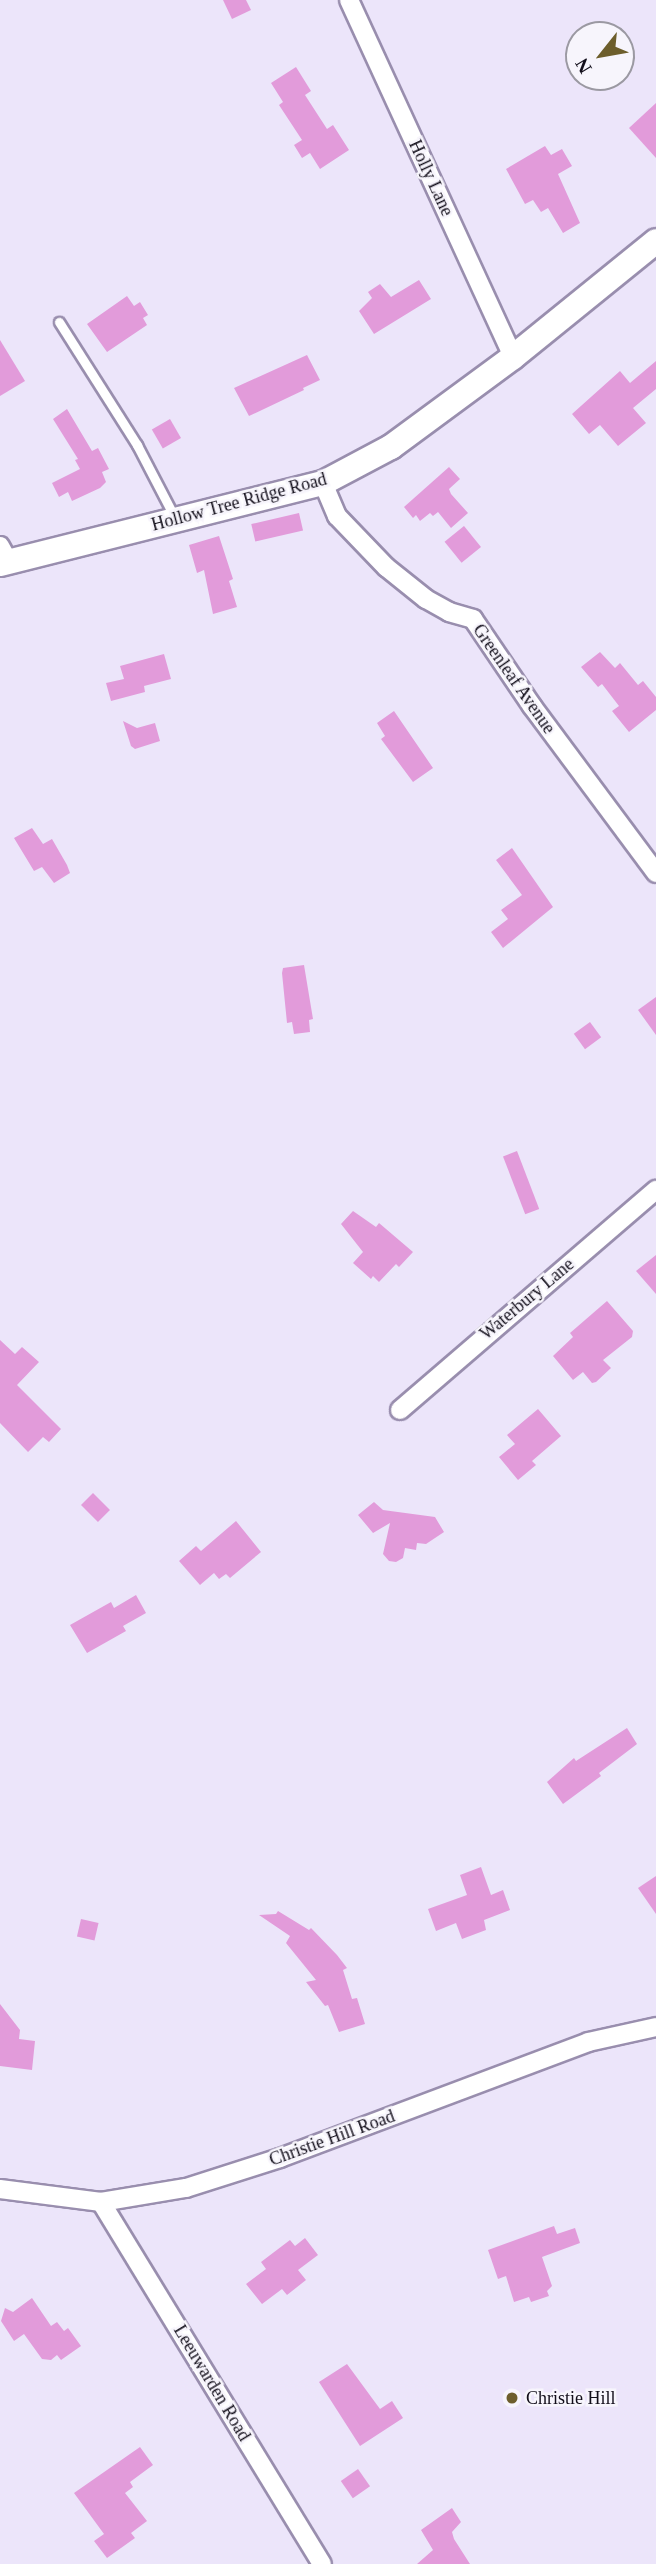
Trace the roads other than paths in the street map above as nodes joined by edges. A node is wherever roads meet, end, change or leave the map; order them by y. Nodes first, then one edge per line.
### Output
1 (349, 0) edge
2 (656, 241) edge
3 (59, 322) dead end
4 (513, 357) junction
5 (323, 483) junction
6 (176, 520) junction
7 (3, 557) edge
8 (656, 873) edge
9 (656, 1190) edge
10 (400, 1410) dead end
11 (656, 2026) edge
12 (0, 2189) edge
13 (101, 2202) junction
14 (322, 2564) edge

1 - 4 street, Holly Lane
2 - 4 street, Hollow Tree Ridge Road
3 - 6 lane
4 - 5 street, Hollow Tree Ridge Road
5 - 6 street, Hollow Tree Ridge Road
5 - 8 street, Greenleaf Avenue
6 - 7 street, Hollow Tree Ridge Road
9 - 10 street, Waterbury Lane
11 - 13 street, Christie Hill Road
12 - 13 street, Christie Hill Road
13 - 14 street, Leeuwarden Road

